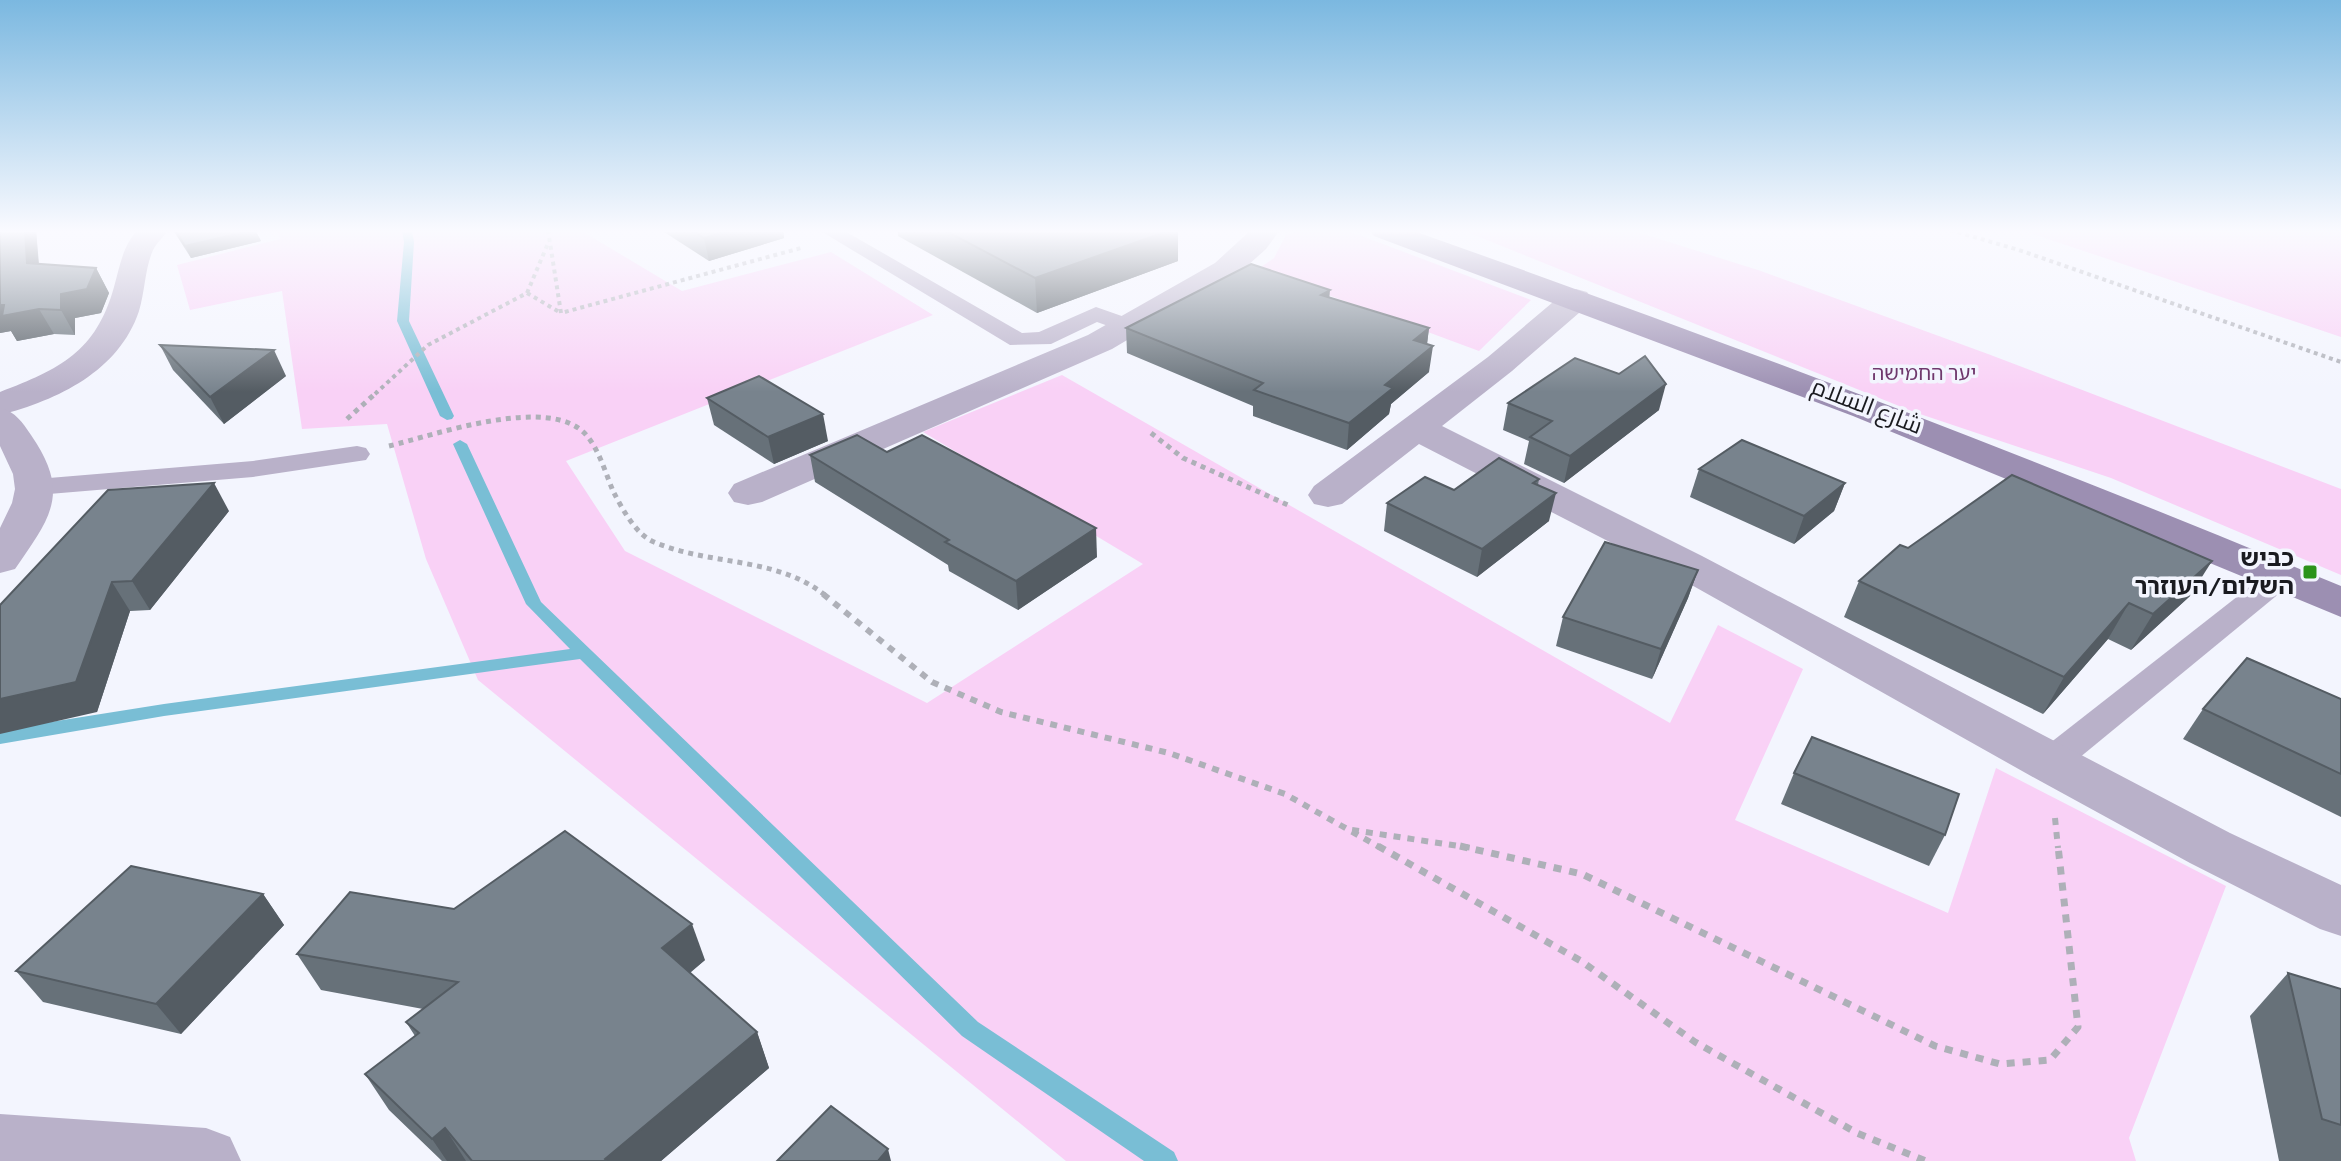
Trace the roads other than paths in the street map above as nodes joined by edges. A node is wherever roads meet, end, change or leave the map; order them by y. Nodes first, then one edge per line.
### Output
1 (130, 284) edge
2 (923, 284) edge
3 (1200, 284) edge
4 (1535, 284) edge
5 (1576, 299) junction
6 (1128, 326) junction
7 (3, 428) edge
8 (1416, 428) junction
9 (357, 454) road end
10 (37, 487) junction
11 (748, 493) dead end
12 (1328, 495) road end
13 (0, 560) edge
14 (2281, 577) junction
15 (2341, 603) edge
16 (2049, 763) junction
17 (2341, 912) edge
18 (0, 1147) edge
19 (206, 1161) edge

1 - 7 street
2 - 6 lane
3 - 6 street
4 - 5 main road, شارع السلام
5 - 8 street
5 - 14 main road, شارع السلام
6 - 11 street
7 - 10 street
8 - 12 street
8 - 16 street
9 - 10 lane
10 - 13 street
14 - 15 main road, شارع السلام
14 - 16 lane
16 - 17 street
18 - 19 street

